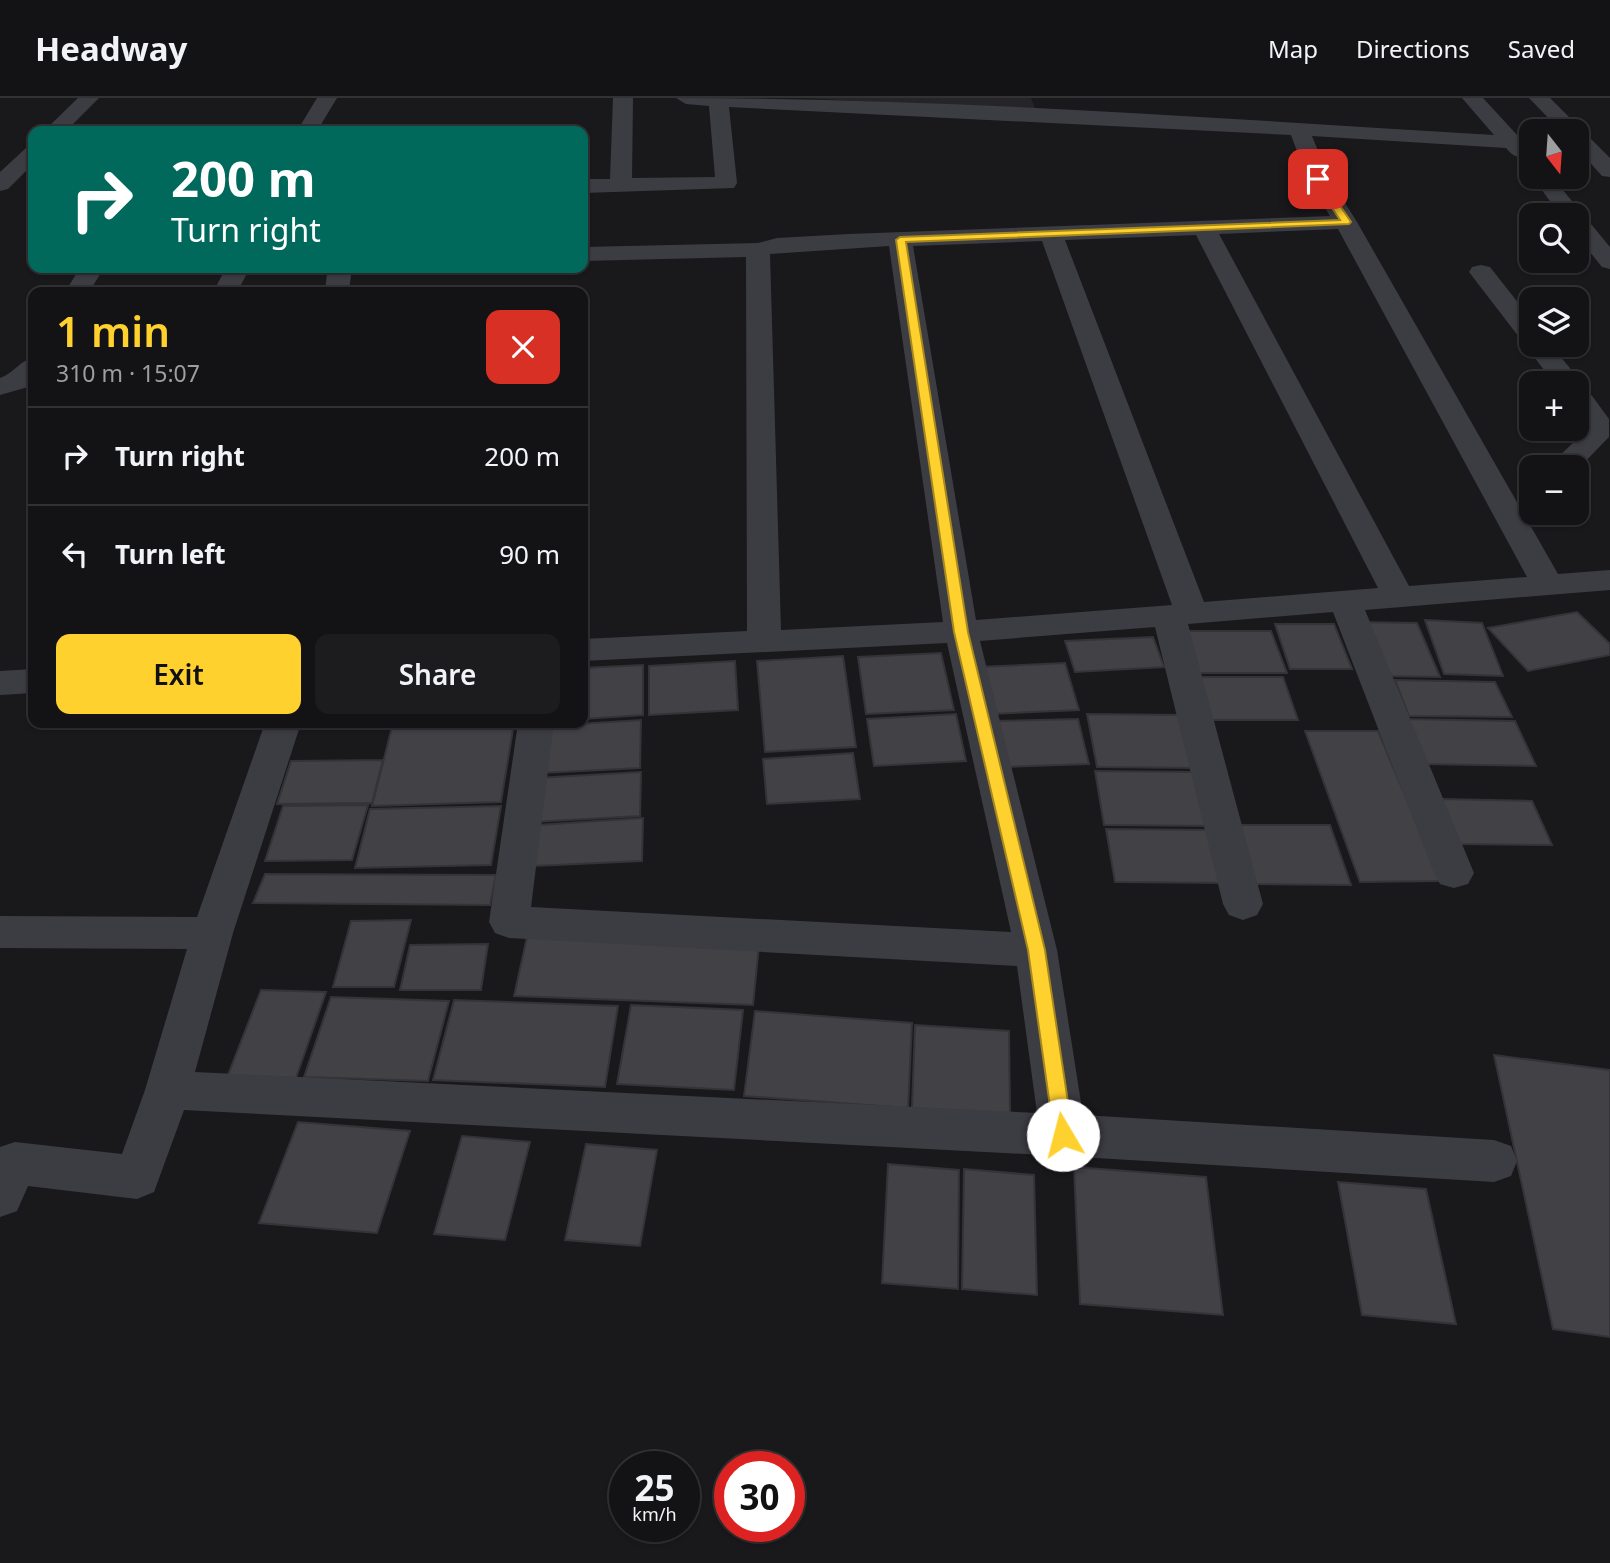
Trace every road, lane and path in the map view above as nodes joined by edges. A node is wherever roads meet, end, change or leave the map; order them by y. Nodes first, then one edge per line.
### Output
1 (89, 98) edge
2 (327, 98) edge
3 (622, 98) edge
4 (686, 98) edge
5 (1472, 98) edge
6 (1539, 98) edge
7 (718, 99) edge
8 (858, 103) edge
9 (1083, 107) edge
10 (1278, 108) dead end
11 (1558, 119) edge
12 (59, 126) edge
13 (310, 126) edge
14 (1295, 128) junction
15 (1519, 139) edge
16 (1519, 142) edge
17 (1589, 142) edge
18 (1610, 147) edge
19 (1589, 151) edge
20 (28, 157) edge
21 (1610, 171) edge
22 (0, 184) edge
23 (621, 184) junction
24 (588, 186) edge
25 (1551, 189) edge
26 (1562, 203) edge
27 (1346, 222) junction
28 (1204, 227) junction
29 (1051, 233) junction
30 (1589, 236) edge
31 (900, 240) junction
32 (758, 250) junction
33 (588, 254) edge
34 (1610, 262) edge
35 (1481, 272) dead end
36 (1519, 321) edge
37 (1547, 357) edge
38 (28, 371) edge
39 (1559, 371) edge
40 (0, 387) edge
41 (1589, 411) edge
42 (1576, 455) edge
43 (1519, 504) edge
44 (1527, 525) edge
45 (1610, 580) edge
46 (1548, 585) junction
47 (1399, 597) junction
48 (1345, 603) junction
49 (1181, 615) junction
50 (961, 632) junction
51 (764, 640) junction
52 (588, 650) edge
53 (28, 681) edge
54 (0, 683) edge
55 (281, 728) edge
56 (535, 728) edge
57 (1454, 873) dead end
58 (1243, 904) dead end
59 (0, 932) edge
60 (212, 933) junction
61 (1036, 950) junction
62 (168, 1090) junction
63 (1063, 1135) junction
64 (1494, 1161) dead end
65 (5, 1174) edge

1 - 12 street
2 - 13 street
3 - 23 street
4 - 7 street
5 - 15 street
6 - 11 street
7 - 8 street
7 - 23 street
8 - 9 street
9 - 14 street
10 - 14 street
14 - 16 street
14 - 27 street
17 - 18 street
19 - 21 street
20 - 22 street
23 - 24 street
25 - 26 street
27 - 28 street
27 - 43 street
28 - 29 street
28 - 47 street
29 - 31 street
29 - 49 street
30 - 34 street
31 - 32 street
31 - 50 street
32 - 33 street
32 - 51 street
35 - 36 street
37 - 39 street
38 - 40 street
41 - 42 street
44 - 46 street
45 - 46 street
46 - 47 street
47 - 48 street
48 - 49 street
48 - 57 street
49 - 50 street
49 - 58 street
50 - 51 street
50 - 61 street
51 - 52 street
53 - 54 street
55 - 60 street
56 - 61 street
59 - 60 street
60 - 62 street
61 - 63 street
62 - 63 street
62 - 65 street
63 - 64 street

